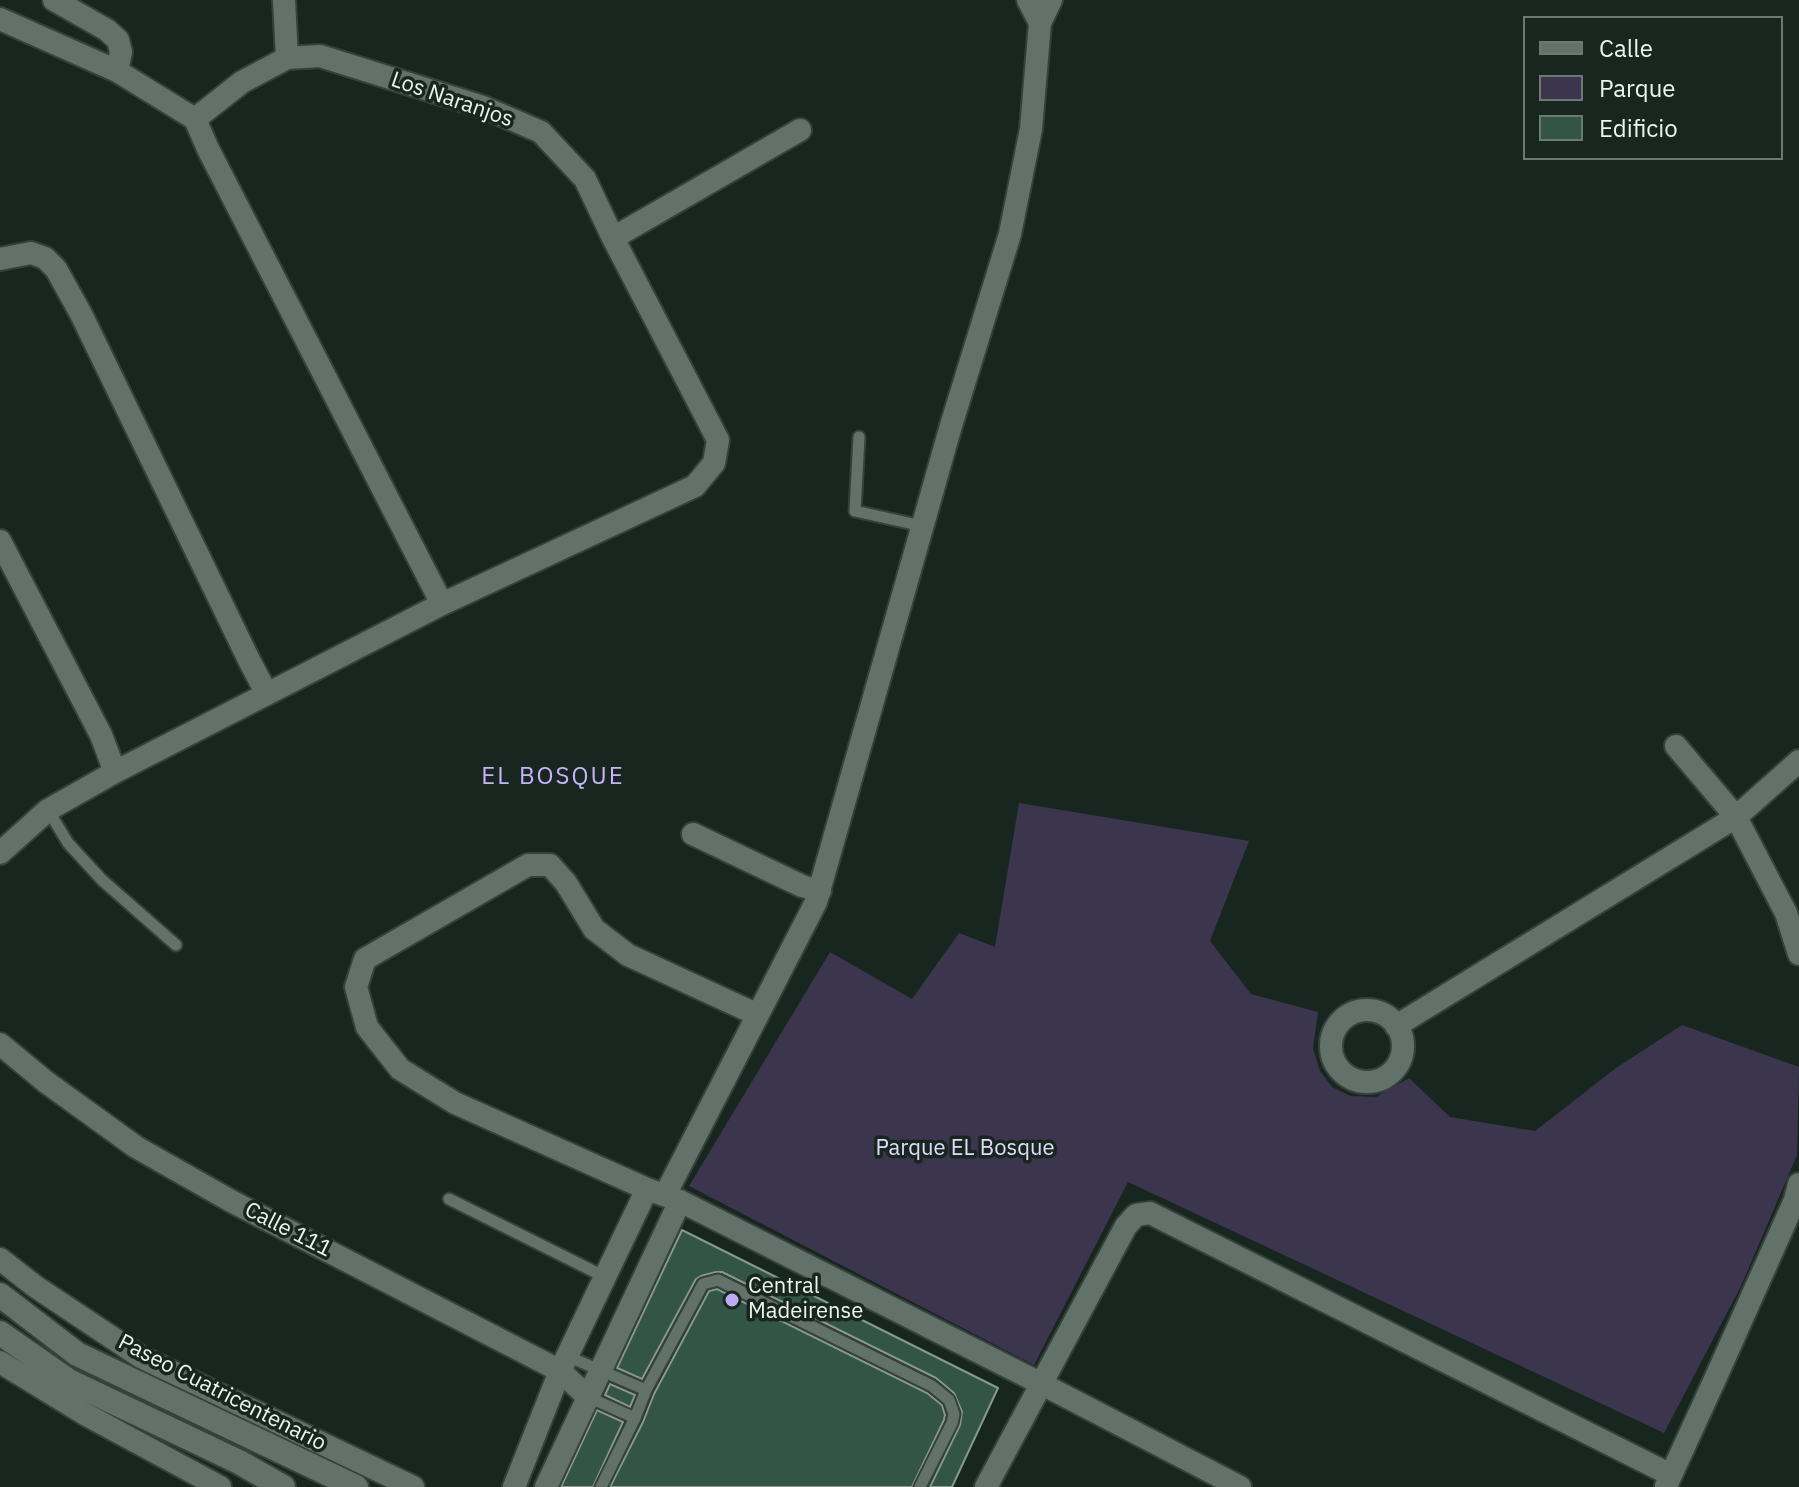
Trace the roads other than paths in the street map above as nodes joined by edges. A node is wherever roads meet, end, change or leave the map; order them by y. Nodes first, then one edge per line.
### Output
1 (54, 0) edge
2 (284, 0) edge
3 (1028, 0) edge
4 (1051, 0) edge
5 (0, 19) edge
6 (1040, 23) junction
7 (287, 58) junction
8 (117, 71) junction
9 (195, 119) junction
10 (800, 130) dead end
11 (613, 238) junction
12 (0, 259) edge
13 (859, 437) dead end
14 (922, 526) junction
15 (0, 541) edge
16 (442, 604) junction
17 (267, 694) junction
18 (1676, 746) dead end
19 (1799, 761) edge
20 (115, 772) junction
21 (48, 810) junction
22 (1736, 817) junction
23 (693, 834) dead end
24 (0, 853) edge
25 (820, 891) junction
26 (176, 945) dead end
27 (1799, 951) edge
28 (758, 1015) junction
29 (1396, 1026) dead end
30 (0, 1044) edge
31 (1799, 1184) edge
32 (664, 1195) junction
33 (449, 1199) dead end
34 (0, 1259) edge
35 (605, 1277) junction
36 (0, 1295) edge
37 (0, 1333) edge
38 (0, 1362) edge
39 (564, 1364) junction
40 (601, 1369) junction
41 (1040, 1383) junction
42 (646, 1390) junction
43 (588, 1397) junction
44 (635, 1418) junction
45 (239, 1462) junction
46 (1668, 1481) edge
47 (220, 1487) edge
48 (240, 1487) edge
49 (283, 1487) edge
50 (356, 1487) edge
51 (413, 1487) edge
52 (514, 1487) edge
53 (546, 1487) edge
54 (601, 1487) edge
55 (920, 1487) edge
56 (986, 1487) edge
57 (1240, 1487) edge

1 - 8 street
2 - 7 street
3 - 6 street
4 - 6 street
5 - 8 street
6 - 14 street
7 - 9 street, Los Naranjos
7 - 11 street, Los Naranjos
8 - 9 street
9 - 16 street
10 - 11 street
11 - 16 street, Los Naranjos
12 - 17 street
13 - 14 lane
14 - 25 street
15 - 20 street
16 - 17 street
17 - 20 street
18 - 22 street
19 - 22 street
20 - 21 street
21 - 24 street
21 - 26 lane
22 - 27 street
22 - 29 street
23 - 25 street
25 - 28 street
28 - 32 street
28 - 32 street
30 - 39 street, Calle 111
31 - 46 street
32 - 35 street
32 - 40 street
32 - 41 street
33 - 35 lane
34 - 51 street, Paseo Cuatricentenario
35 - 39 street
36 - 50 street, Paseo Cuatricentenario
37 - 45 street
38 - 47 street
39 - 40 lane
39 - 43 street, Calle 111
39 - 52 street
40 - 42 lane
40 - 43 street
41 - 46 street
41 - 56 street
41 - 57 street
42 - 44 lane
42 - 55 lane
43 - 44 lane
43 - 53 street
44 - 54 lane
45 - 48 street
45 - 49 street

